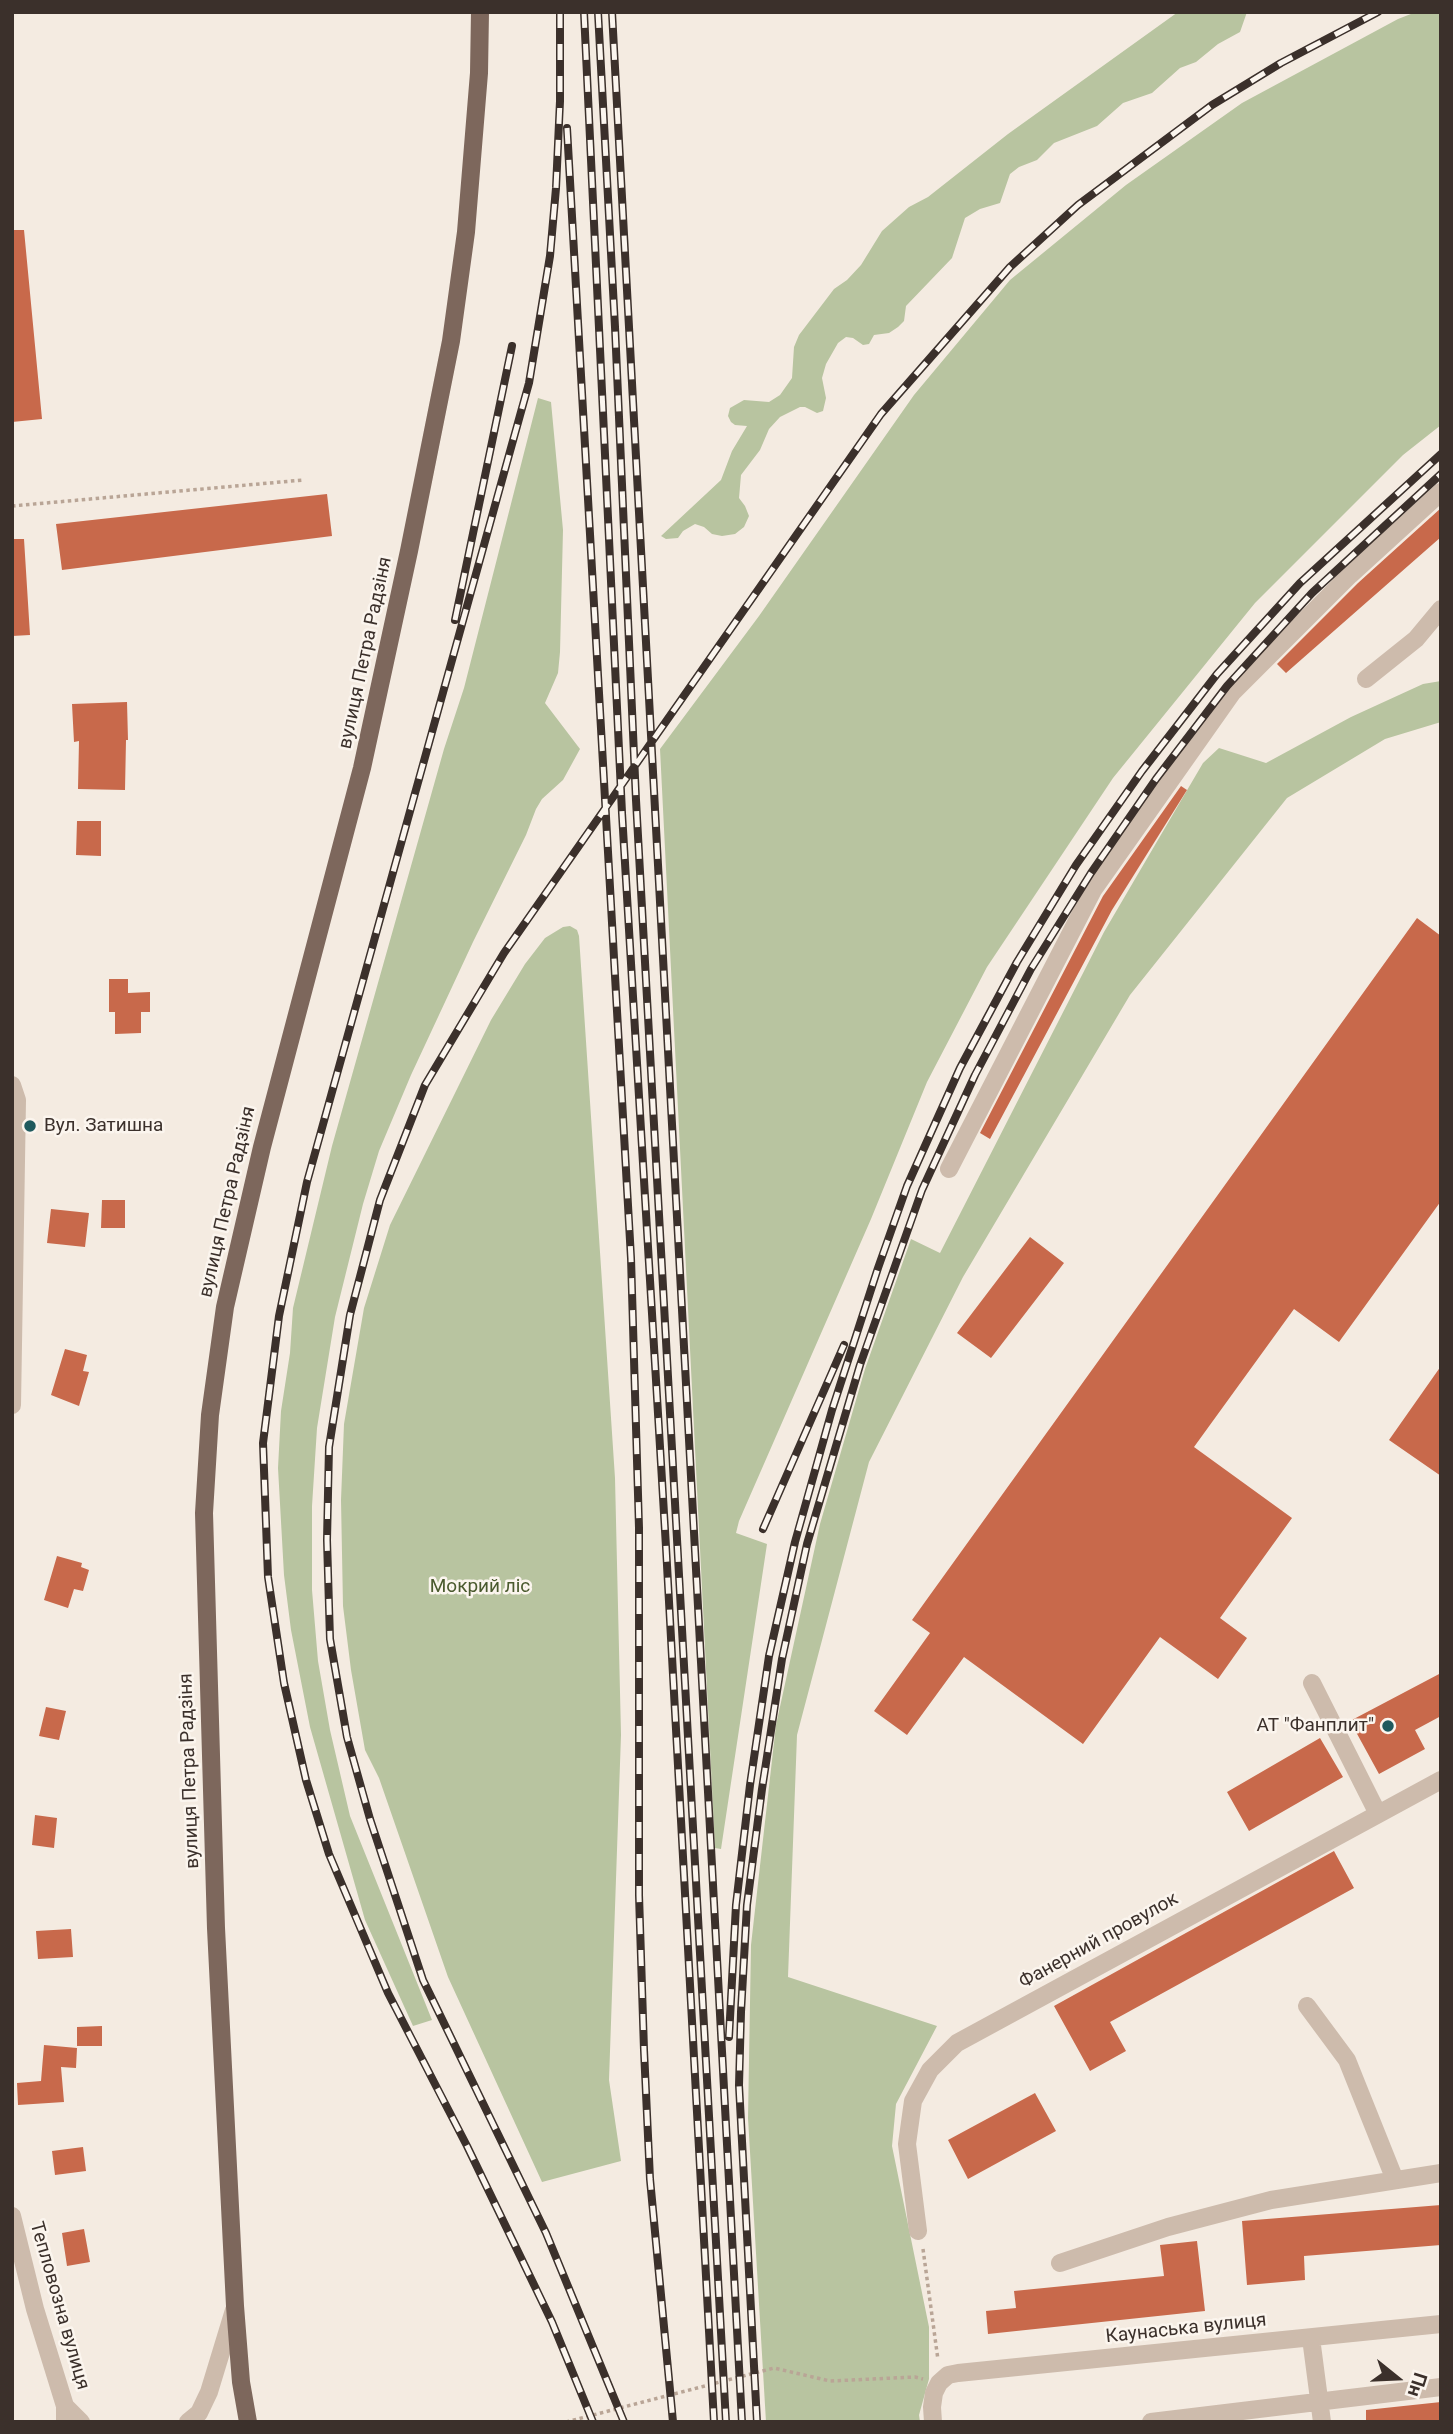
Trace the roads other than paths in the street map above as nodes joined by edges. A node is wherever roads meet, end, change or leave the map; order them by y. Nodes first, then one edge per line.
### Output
1 (480, 12) edge
2 (1441, 492) edge
3 (1441, 609) edge
4 (1366, 679) dead end
5 (12, 1085) edge
6 (949, 1169) dead end
7 (13, 1354) edge
8 (12, 1405) edge
9 (1312, 1683) dead end
10 (1441, 1780) edge
11 (1378, 1814) junction
12 (1307, 2006) dead end
13 (1441, 2173) edge
14 (1395, 2180) junction
15 (12, 2216) edge
16 (918, 2231) road end
17 (1060, 2263) dead end
18 (235, 2306) junction
19 (1441, 2324) edge
20 (1311, 2338) junction
21 (1441, 2388) edge
22 (1319, 2402) junction
23 (65, 2414) edge
24 (81, 2422) edge
25 (188, 2422) edge
26 (248, 2422) edge
27 (933, 2422) edge
28 (1151, 2422) edge
29 (1322, 2422) edge

1 - 18 main road, вулиця Петра Радзіня
2 - 6 street
3 - 4 street
5 - 7 street
7 - 8 street
9 - 11 street
10 - 11 street, Фанерний провулок
11 - 16 street, Фанерний провулок
12 - 14 street
13 - 14 street
14 - 17 street
15 - 23 street, Тепловозна вулиця
18 - 25 street
18 - 26 main road, вулиця Петра Радзіня
19 - 20 street, Каунаська вулиця
20 - 22 street
20 - 27 street, Каунаська вулиця
21 - 22 street
22 - 28 street
22 - 29 street
23 - 24 street, Тепловозна вулиця

